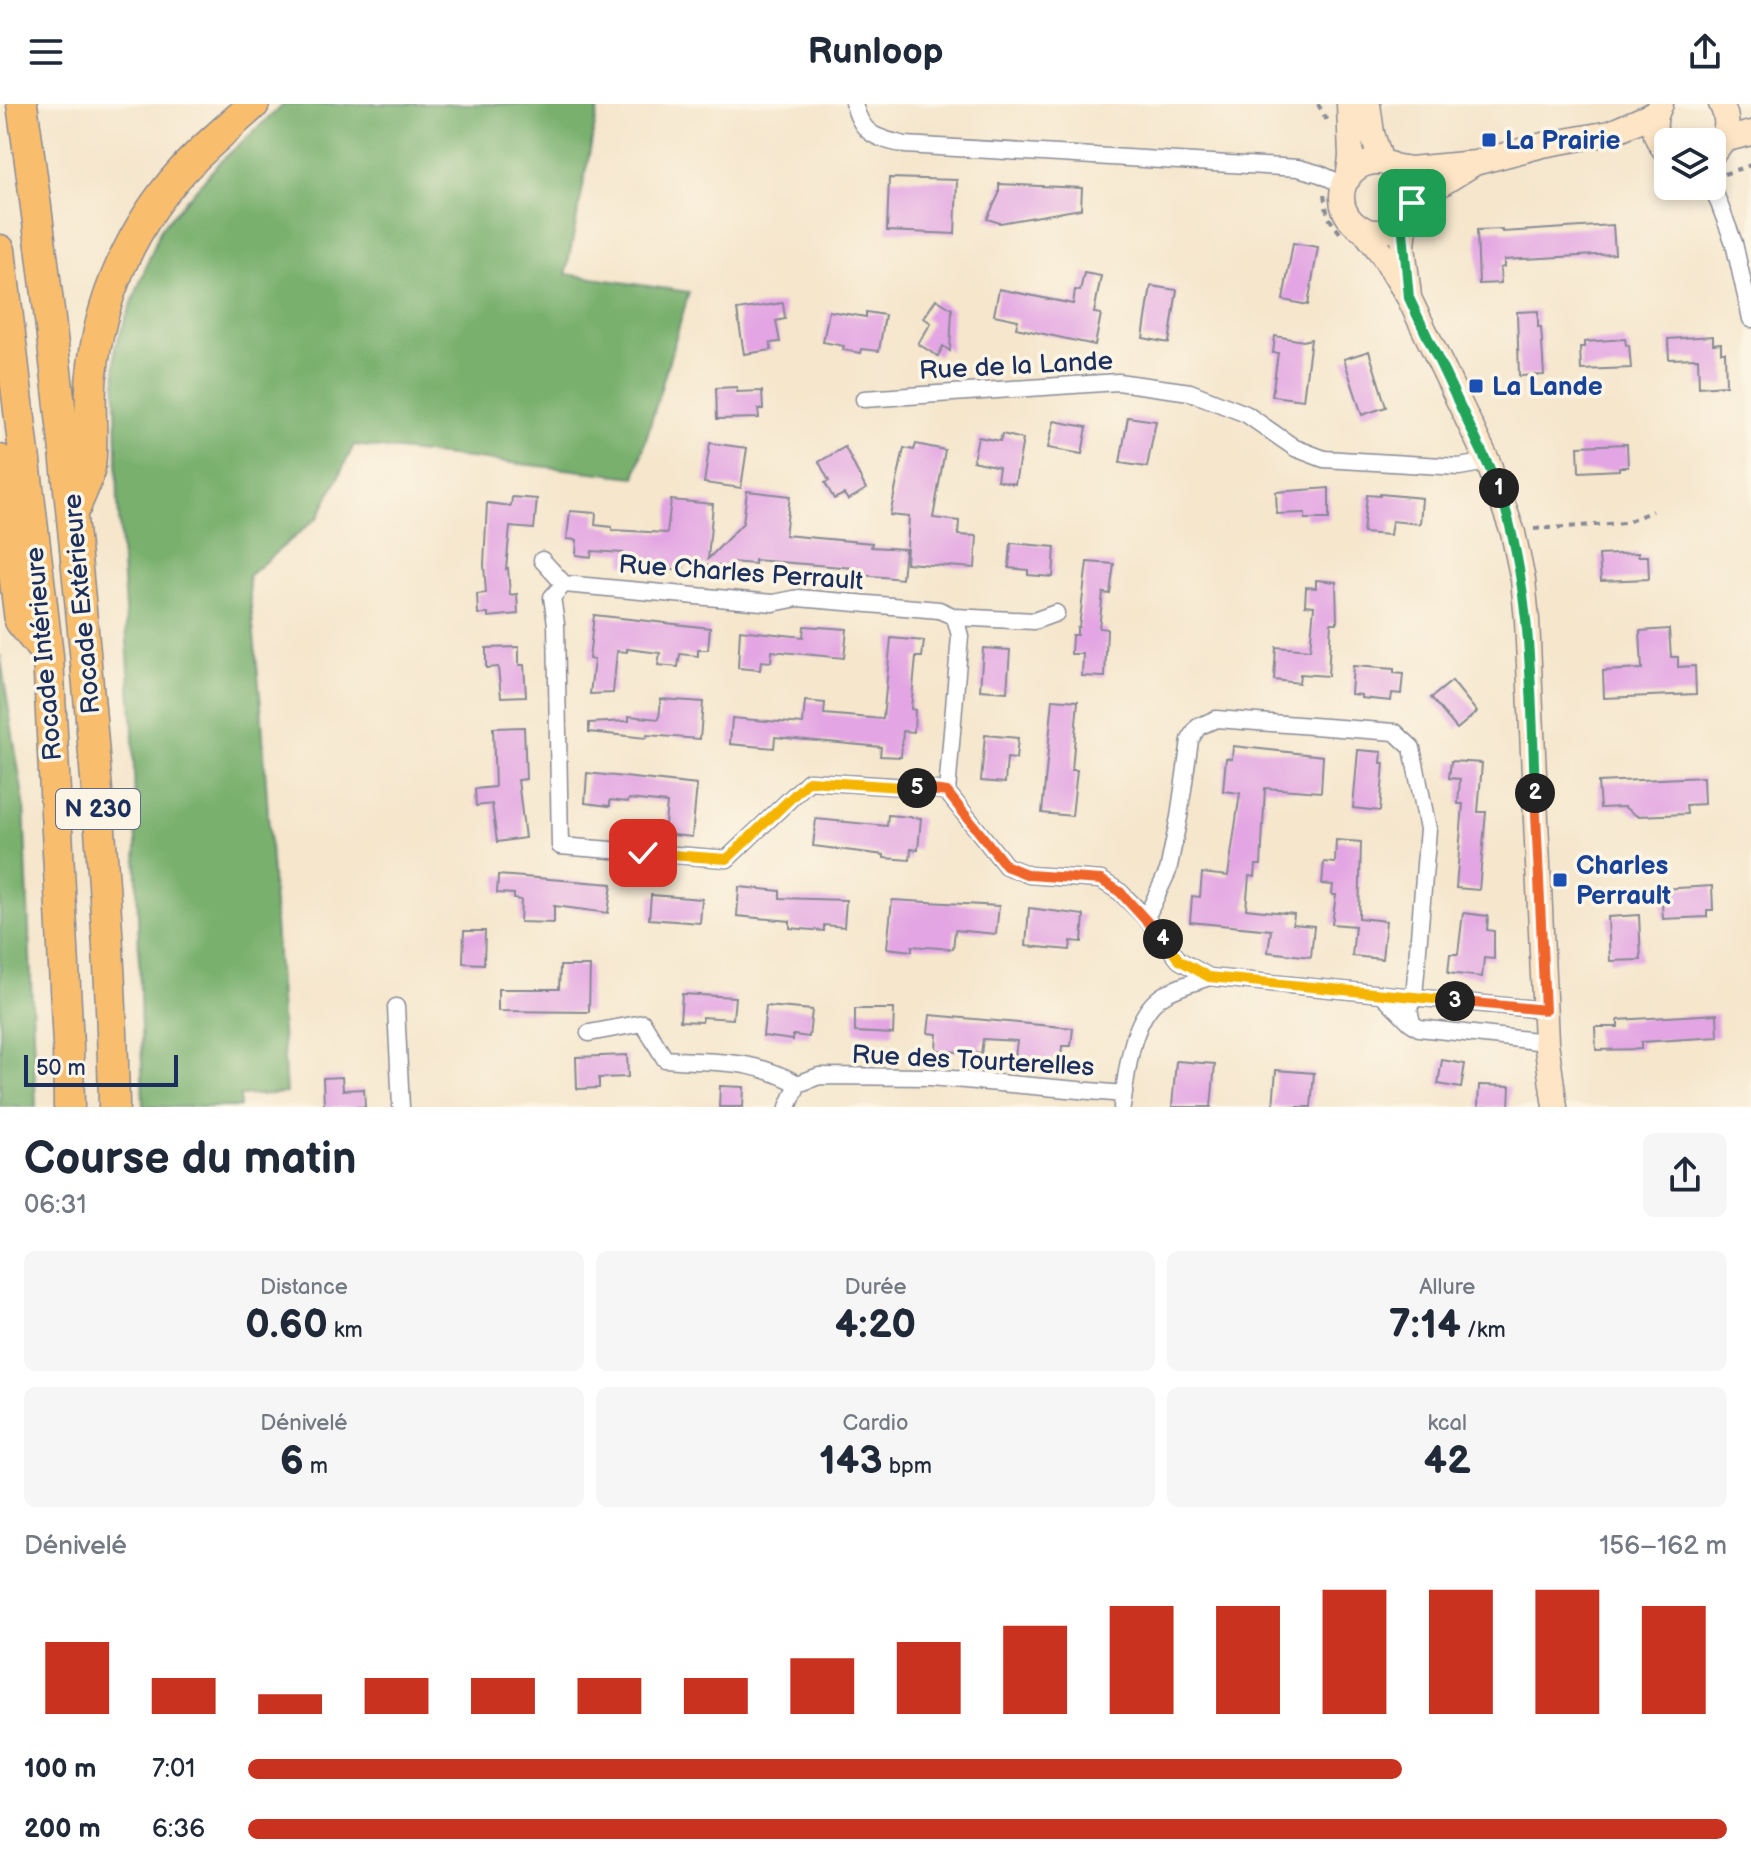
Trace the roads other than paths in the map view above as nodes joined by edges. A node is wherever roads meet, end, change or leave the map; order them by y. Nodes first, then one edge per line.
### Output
1 (22, 104) edge
2 (254, 104) edge
3 (854, 104) edge
4 (1349, 104) edge
5 (1368, 104) edge
6 (1658, 108) edge
7 (1723, 108) edge
8 (1751, 121) edge
9 (1656, 128) edge
10 (1726, 128) edge
11 (1610, 133) junction
12 (1751, 133) edge
13 (1654, 145) edge
14 (1726, 156) edge
15 (1475, 163) junction
16 (1387, 164) junction
17 (1346, 182) junction
18 (1725, 200) edge
19 (1408, 212) junction
20 (1362, 228) junction
21 (0, 250) edge
22 (1409, 298) junction
23 (1751, 319) edge
24 (864, 399) dead end
25 (0, 460) edge
26 (1488, 462) junction
27 (73, 512) junction
28 (542, 560) dead end
29 (564, 584) junction
30 (1056, 613) dead end
31 (955, 617) junction
32 (48, 656) junction
33 (947, 792) junction
34 (1146, 918) junction
35 (1209, 977) junction
36 (1382, 994) junction
37 (1414, 997) junction
38 (396, 1007) dead end
39 (1545, 1010) junction
40 (1412, 1023) junction
41 (589, 1033) dead end
42 (1546, 1042) junction
43 (798, 1084) junction
44 (1123, 1100) edge
45 (69, 1107) edge
46 (114, 1107) edge
47 (401, 1107) edge
48 (788, 1107) edge
49 (1555, 1107) edge

1 - 27 highway, Rocade Extérieure / N 230
2 - 27 highway
3 - 17 street
4 - 17 street
5 - 16 street
6 - 9 street
6 - 11 street
7 - 8 street
7 - 10 street
11 - 13 street
11 - 15 street
12 - 14 street
15 - 16 street
15 - 19 street
16 - 17 street
16 - 19 street
17 - 20 street
18 - 23 street
19 - 20 street
19 - 22 street
20 - 22 street
21 - 32 highway, Rocade Intérieure / N 230
22 - 26 street
24 - 26 street, Rue de la Lande
25 - 32 highway
26 - 39 street
27 - 46 highway, Rocade Extérieure / N 230
28 - 29 street
29 - 31 street, Rue Charles Perrault
29 - 33 street
30 - 31 street, Rue Charles Perrault
31 - 33 street
32 - 45 highway, Rocade Intérieure / N 230
33 - 34 street
34 - 35 street
34 - 37 street
35 - 36 street
35 - 44 street
36 - 37 street
36 - 40 street
37 - 39 street
37 - 40 street
38 - 47 street
39 - 42 street
40 - 42 street
41 - 43 street
42 - 49 street
43 - 44 street, Rue des Tourterelles
43 - 48 street

